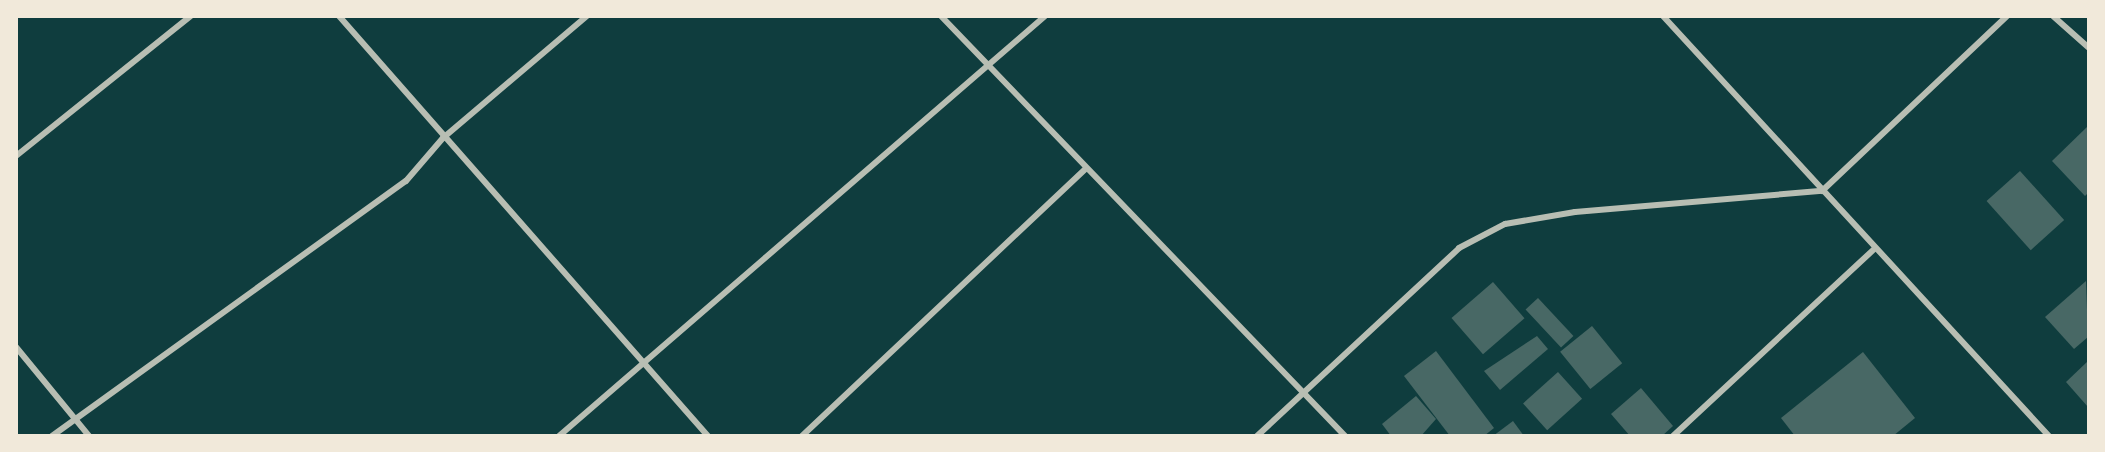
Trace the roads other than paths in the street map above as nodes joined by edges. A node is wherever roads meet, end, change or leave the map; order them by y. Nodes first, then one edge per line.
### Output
1 (191, 16) edge
2 (339, 16) edge
3 (587, 16) edge
4 (941, 16) edge
5 (1045, 16) edge
6 (1663, 16) edge
7 (2007, 16) edge
8 (2054, 16) edge
9 (2088, 47) edge
10 (991, 68) junction
11 (443, 138) junction
12 (16, 156) edge
13 (1085, 169) junction
14 (1822, 191) junction
15 (1875, 248) junction
16 (16, 347) edge
17 (644, 363) junction
18 (1305, 395) junction
19 (75, 415) junction
20 (52, 435) edge
21 (89, 435) edge
22 (559, 435) edge
23 (708, 435) edge
24 (802, 435) edge
25 (1257, 435) edge
26 (1345, 435) edge
27 (1672, 435) edge
28 (2049, 435) edge

1 - 12 street
2 - 11 street
3 - 11 street
4 - 10 street
5 - 10 street
6 - 14 street
7 - 14 street
8 - 9 street
10 - 13 street
10 - 17 street
11 - 17 street
11 - 19 street
13 - 18 street
13 - 24 street
14 - 15 street
14 - 18 street
15 - 27 street
15 - 28 street
16 - 19 street
17 - 22 street
17 - 23 street
18 - 25 street
18 - 26 street
19 - 20 street
19 - 21 street

